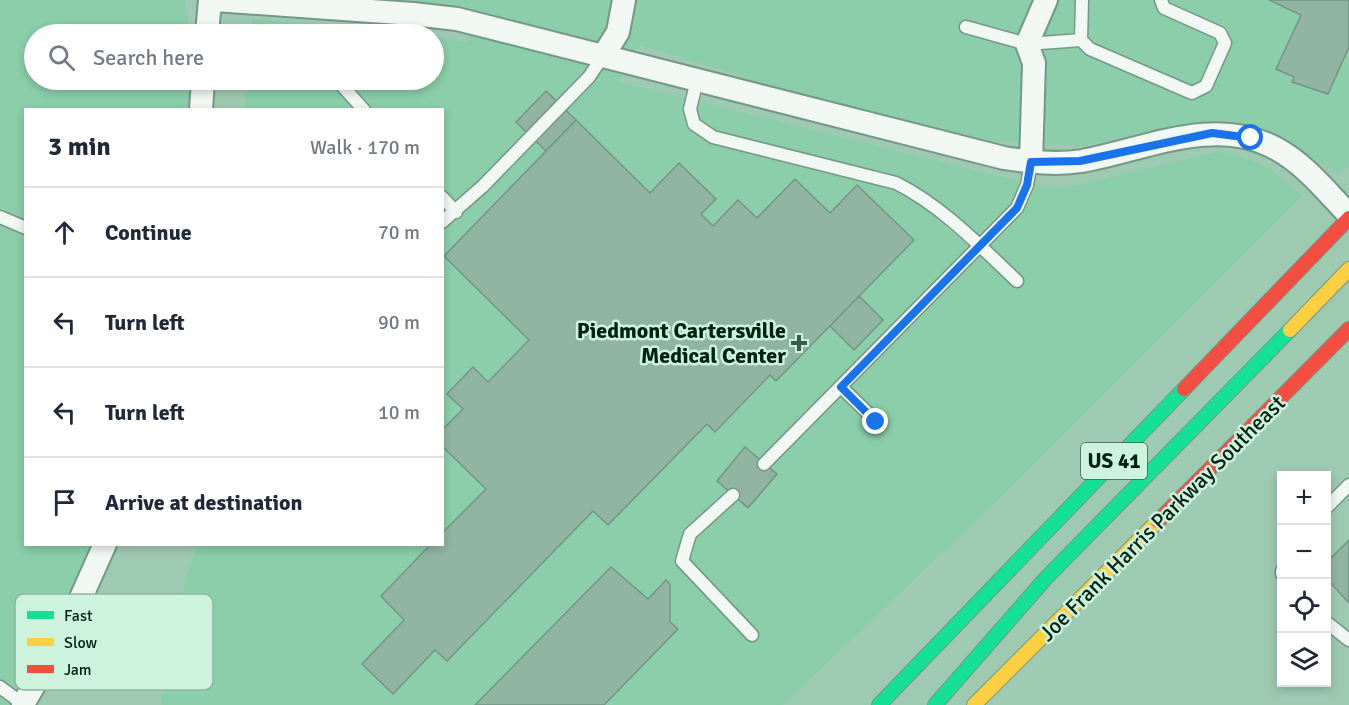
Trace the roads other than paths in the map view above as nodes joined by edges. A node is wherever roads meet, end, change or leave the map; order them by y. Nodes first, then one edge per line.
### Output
1 (210, 0) edge
2 (215, 0) edge
3 (624, 0) edge
4 (1046, 0) edge
5 (1082, 0) edge
6 (1161, 0) edge
7 (208, 24) edge
8 (966, 27) dead end
9 (1081, 40) junction
10 (1027, 44) junction
11 (603, 56) junction
12 (697, 80) junction
13 (202, 90) edge
14 (346, 90) edge
15 (201, 108) edge
16 (362, 108) edge
17 (1031, 162) junction
18 (444, 198) edge
19 (456, 212) junction
20 (1349, 216) edge
21 (0, 217) edge
22 (444, 221) edge
23 (24, 227) edge
24 (980, 245) junction
25 (1349, 269) edge
26 (1017, 281) dead end
27 (1349, 329) edge
28 (1349, 346) edge
29 (1328, 351) junction
30 (841, 387) junction
31 (876, 422) dead end
32 (764, 464) dead end
33 (1349, 485) edge
34 (733, 495) dead end
35 (1331, 503) edge
36 (104, 546) edge
37 (83, 594) edge
38 (1331, 626) edge
39 (752, 635) dead end
40 (1349, 640) edge
41 (0, 687) edge
42 (31, 690) edge
43 (23, 704) edge
44 (879, 705) edge
45 (935, 705) edge
46 (974, 705) edge

1 - 7 street
2 - 11 street
3 - 11 street
4 - 10 street
5 - 9 lane
6 - 9 lane
8 - 10 lane
9 - 10 lane
10 - 17 street
11 - 12 street
11 - 19 lane
12 - 17 street
12 - 24 lane
13 - 15 street
14 - 16 lane
17 - 20 street
17 - 24 lane
18 - 19 lane
19 - 22 lane
20 - 44 main road, US 41
21 - 23 lane
24 - 26 lane
24 - 30 lane
25 - 45 main road
27 - 29 main road, Joe Frank Harris Parkway Southeast
28 - 29 lane
29 - 46 main road, Joe Frank Harris Parkway Southeast
30 - 31 lane
30 - 32 lane
33 - 35 lane
34 - 39 lane
36 - 37 street
38 - 40 lane
41 - 43 lane
42 - 43 street

